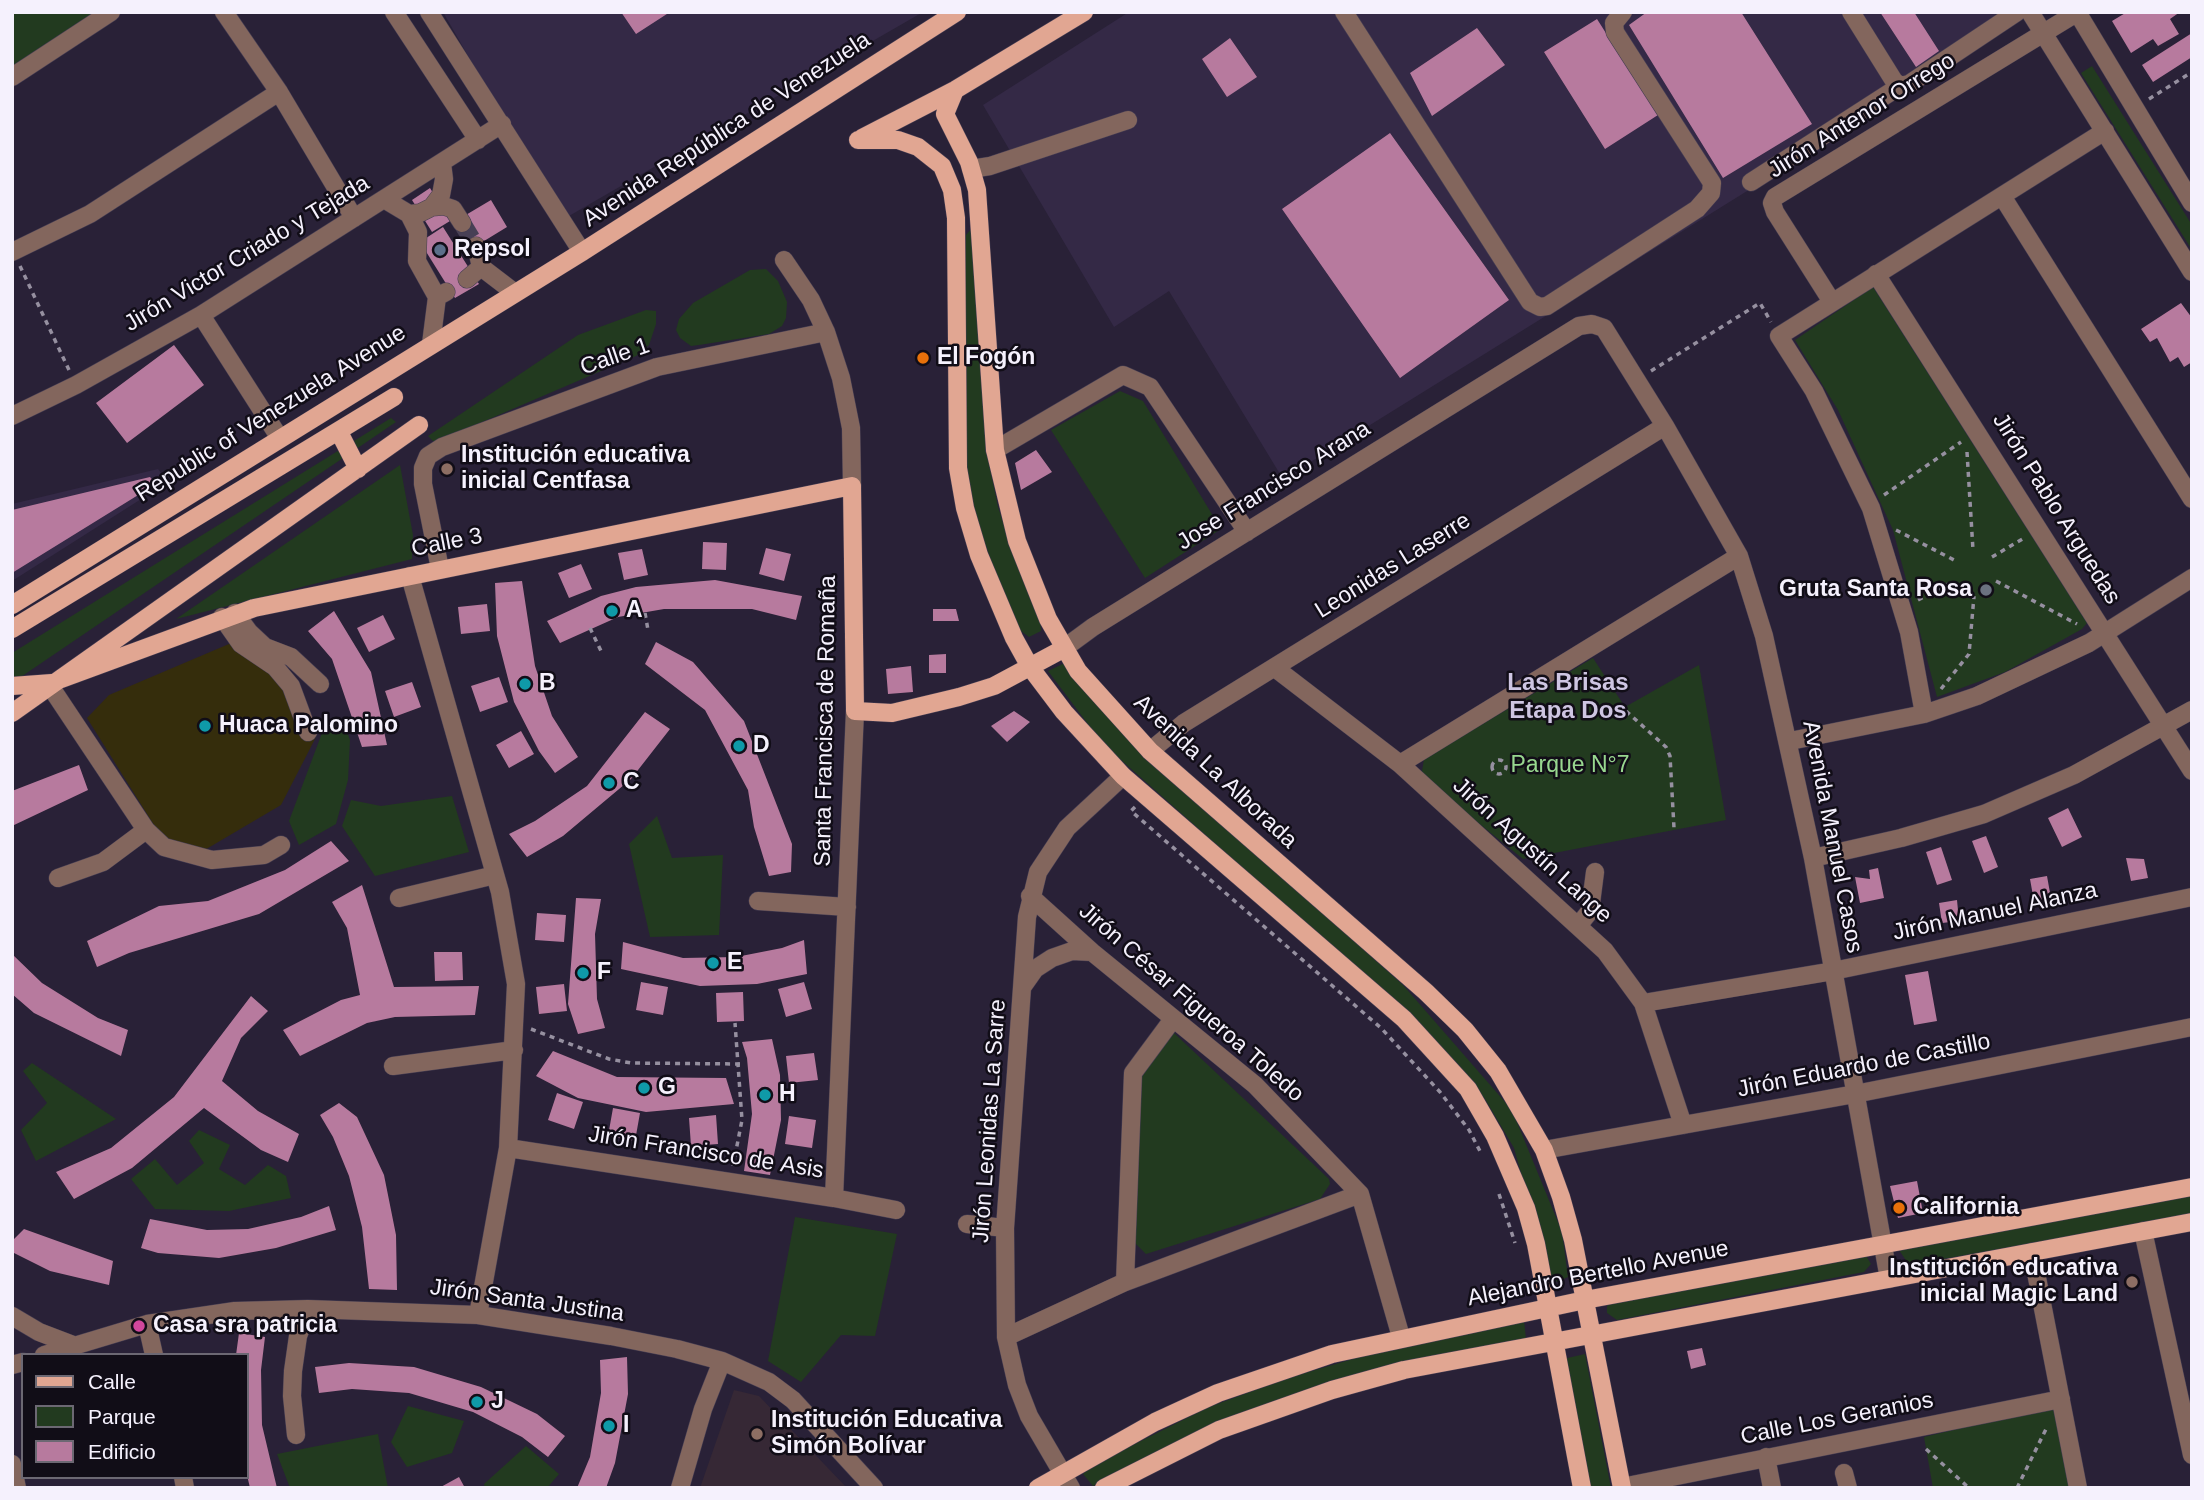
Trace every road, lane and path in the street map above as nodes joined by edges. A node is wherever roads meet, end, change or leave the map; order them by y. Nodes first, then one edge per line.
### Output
1 (111, 12) edge
2 (224, 12) edge
3 (394, 12) edge
4 (429, 12) edge
5 (957, 12) edge
6 (1084, 12) edge
7 (1344, 12) edge
8 (1623, 12) edge
9 (1852, 12) edge
10 (2017, 12) edge
11 (2030, 12) edge
12 (2078, 12) edge
13 (2043, 33) junction
14 (2192, 72) edge
15 (12, 77) edge
16 (1900, 86) junction
17 (955, 90) junction
18 (279, 92) junction
19 (2149, 99) dead end
20 (1128, 120) dead end
21 (502, 124) junction
22 (2105, 131) junction
23 (478, 140) junction
24 (442, 163) junction
25 (971, 169) junction
26 (1751, 182) dead end
27 (2002, 196) junction
28 (384, 199) junction
29 (2192, 203) edge
30 (432, 206) junction
31 (409, 214) junction
32 (354, 218) junction
33 (462, 223) tunnel mouth
34 (475, 246) tunnel mouth
35 (13, 252) edge
36 (582, 252) junction
37 (784, 260) dead end
38 (2192, 272) edge
39 (1876, 274) junction
40 (515, 293) junction
41 (1832, 302) junction
42 (1760, 303) dead end
43 (201, 315) junction
44 (826, 332) junction
45 (431, 344) junction
46 (1637, 379) junction
47 (76, 385) junction
48 (394, 397) dead end
49 (12, 415) edge
50 (419, 425) dead end
51 (1665, 426) junction
52 (339, 432) junction
53 (279, 437) junction
54 (995, 450) junction
55 (358, 469) junction
56 (265, 477) junction
57 (852, 486) junction
58 (1883, 496) dead end
59 (2192, 499) edge
60 (1896, 530) dead end
61 (1247, 532) junction
62 (2026, 537) dead end
63 (1973, 550) dead end
64 (1739, 556) junction
65 (1992, 558) dead end
66 (1954, 560) dead end
67 (440, 569) junction
68 (410, 576) junction
69 (2192, 578) edge
70 (1996, 581) dead end
71 (1952, 582) dead end
72 (1974, 596) dead end
73 (1918, 600) dead end
74 (12, 605) edge
75 (645, 613) dead end
76 (229, 615) junction
77 (2079, 625) dead end
78 (590, 628) dead end
79 (12, 629) edge
80 (648, 630) dead end
81 (2104, 631) junction
82 (1063, 649) junction
83 (601, 651) dead end
84 (1030, 667) junction
85 (1275, 668) junction
86 (56, 683) junction
87 (320, 684) dead end
88 (12, 685) edge
89 (1940, 690) dead end
90 (1626, 710) dead end
91 (2192, 710) edge
92 (855, 711) junction
93 (12, 713) edge
94 (1924, 714) junction
95 (2163, 726) junction
96 (308, 733) dead end
97 (1790, 741) junction
98 (1150, 751) junction
99 (1399, 764) junction
100 (2192, 771) edge
101 (1123, 776) junction
102 (1146, 796) junction
103 (1674, 828) dead end
104 (146, 830) junction
105 (281, 845) dead end
106 (1813, 858) junction
107 (1595, 872) dead end
108 (495, 875) junction
109 (58, 878) dead end
110 (1030, 895) junction
111 (2192, 897) edge
112 (399, 898) dead end
113 (758, 901) dead end
114 (847, 907) junction
115 (1578, 926) junction
116 (1092, 952) junction
117 (1833, 971) junction
118 (1023, 986) junction
119 (1643, 1003) junction
120 (1173, 1019) junction
121 (736, 1023) dead end
122 (515, 1025) junction
123 (2192, 1027) edge
124 (514, 1050) junction
125 (740, 1064) junction
126 (393, 1066) dead end
127 (1855, 1094) junction
128 (1683, 1125) junction
129 (508, 1147) junction
130 (1544, 1150) junction
131 (1485, 1161) dead end
132 (732, 1171) dead end
133 (1495, 1184) dead end
134 (2192, 1187) edge
135 (1360, 1194) junction
136 (834, 1198) junction
137 (896, 1210) dead end
138 (2192, 1222) edge
139 (967, 1224) dead end
140 (1005, 1228) junction
141 (2143, 1231) junction
142 (1883, 1244) junction
143 (1518, 1249) dead end
144 (2032, 1252) junction
145 (1889, 1279) junction
146 (1125, 1282) junction
147 (1585, 1300) junction
148 (1548, 1308) junction
149 (308, 1309) junction
150 (478, 1315) junction
151 (12, 1316) edge
152 (147, 1324) junction
153 (1591, 1335) junction
154 (1006, 1337) junction
155 (1401, 1337) junction
156 (1555, 1342) junction
157 (73, 1345) junction
158 (50, 1353) edge
159 (154, 1353) edge
160 (722, 1361) junction
161 (2061, 1399) junction
162 (296, 1435) dead end
163 (1926, 1450) dead end
164 (2192, 1455) edge
165 (1766, 1457) junction
166 (12, 1464) edge
167 (1067, 1480) edge
168 (1622, 1487) edge
169 (17, 1488) edge
170 (680, 1488) edge
171 (874, 1488) edge
172 (1038, 1488) edge
173 (1104, 1488) edge
174 (1582, 1488) edge
175 (1772, 1488) edge
176 (1969, 1488) edge
177 (2017, 1488) edge
178 (2078, 1488) edge

1 - 15 street
2 - 18 street
3 - 23 street
4 - 21 street
5 - 36 main road, Avenida República de Venezuela
6 - 17 main road
7 - 8 street
9 - 16 street
10 - 16 street
11 - 13 street
12 - 13 street, Jirón Antenor Orrego
12 - 29 street
13 - 22 street
13 - 41 street, Jirón Antenor Orrego
14 - 19 path
16 - 26 street
17 - 25 main road, Avenida La Alborada
17 - 84 main road
18 - 32 street
18 - 35 street
20 - 25 street
21 - 23 street, Jirón Victor Criado y Tejada
21 - 36 street
22 - 27 street
22 - 38 street
23 - 24 street, Jirón Victor Criado y Tejada
24 - 28 street, Jirón Victor Criado y Tejada
24 - 30 street
25 - 54 main road, Avenida La Alborada
27 - 39 street
27 - 59 street
28 - 31 street
28 - 32 street, Jirón Victor Criado y Tejada
30 - 31 street
30 - 33 street
31 - 45 street
32 - 43 street, Jirón Victor Criado y Tejada
34 - 40 street
35 - 47 path
36 - 40 main road, Avenida República de Venezuela
37 - 44 street, Santa Francisca de Romaña
39 - 41 street
39 - 81 street, Jirón Pablo Arguedas
40 - 45 main road, Republic of Venezuela Avenue
41 - 94 street
42 - 46 path
43 - 47 street, Jirón Victor Criado y Tejada
43 - 53 street
44 - 57 street, Santa Francisca de Romaña
44 - 67 street, Calle 1
45 - 53 main road, Republic of Venezuela Avenue
46 - 51 street, Jose Francisco Arana
46 - 61 street, Jose Francisco Arana
47 - 49 street, Jirón Victor Criado y Tejada
48 - 52 main road
50 - 55 main road
51 - 64 street, Avenida Manuel Casos
51 - 85 street, Leonidas Laserre
52 - 55 main road
52 - 56 main road
53 - 56 main road
53 - 74 main road, Republic of Venezuela Avenue
54 - 61 street
54 - 82 main road, Avenida La Alborada
55 - 86 main road
56 - 79 main road
57 - 67 main road, Calle 3
57 - 92 main road, Santa Francisca de Romaña
58 - 63 path
60 - 66 path
61 - 82 street, Jose Francisco Arana
62 - 65 path
64 - 97 street, Avenida Manuel Casos
64 - 99 street
67 - 68 main road, Calle 3
68 - 76 main road, Calle 3
68 - 108 street
69 - 81 street
70 - 77 path
71 - 73 path
72 - 89 path
75 - 80 path
76 - 86 main road, Calle 3
76 - 87 street
76 - 96 street
78 - 83 path
81 - 94 street
81 - 95 street, Jirón Pablo Arguedas
82 - 84 main road, Jose Francisco Arana
82 - 98 main road, Avenida La Alborada
84 - 92 main road, Jose Francisco Arana
84 - 101 main road
85 - 98 street, Leonidas Laserre
85 - 99 street, Jirón Agustín Lange
86 - 88 main road
86 - 93 main road
86 - 104 street
90 - 103 path
91 - 95 street
92 - 114 street, Santa Francisca de Romaña
94 - 97 street
95 - 100 street, Jirón Pablo Arguedas
95 - 106 street
97 - 106 street, Avenida Manuel Casos
98 - 130 main road, Avenida La Alborada
99 - 115 street, Jirón Agustín Lange
101 - 102 main road
101 - 110 street, Jirón Leonidas La Sarre
102 - 131 path
102 - 148 main road
104 - 105 street
104 - 109 street
106 - 117 street, Avenida Manuel Casos
107 - 115 street
108 - 112 street
108 - 122 street
110 - 116 street, Jirón César Figueroa Toledo
110 - 118 street, Jirón Leonidas La Sarre
111 - 117 street, Jirón Manuel Alanza
113 - 114 street
114 - 136 street, Santa Francisca de Romaña
115 - 119 street, Jirón Agustín Lange
116 - 118 street
116 - 120 street, Jirón César Figueroa Toledo
117 - 119 street, Jirón Manuel Alanza
117 - 127 street, Avenida Manuel Casos
118 - 140 street, Jirón Leonidas La Sarre
119 - 128 street, Jirón Agustín Lange
120 - 135 street, Jirón César Figueroa Toledo
120 - 146 street
121 - 125 path
122 - 124 street
122 - 125 path
123 - 127 street, Jirón Eduardo de Castillo
124 - 126 street
124 - 129 street
125 - 132 path
127 - 128 street, Jirón Eduardo de Castillo
127 - 142 street, Avenida Manuel Casos
128 - 130 street, Jirón Eduardo de Castillo
129 - 136 street, Jirón Francisco de Asis
129 - 150 street
130 - 147 main road, Avenida La Alborada
133 - 143 path
134 - 142 main road, Alejandro Bertello Avenue
135 - 146 street
135 - 155 street, Jirón César Figueroa Toledo
136 - 137 street, Jirón Francisco de Asis
138 - 141 main road
139 - 140 street
140 - 154 street, Jirón Leonidas La Sarre
141 - 144 main road
141 - 164 street
142 - 145 street, Avenida Manuel Casos
142 - 147 main road, Alejandro Bertello Avenue
144 - 145 main road
144 - 161 street
145 - 153 main road
146 - 154 street
147 - 148 main road, Alejandro Bertello Avenue
147 - 153 main road, Avenida La Alborada
148 - 155 main road, Alejandro Bertello Avenue
148 - 156 main road
149 - 150 street, Jirón Santa Justina
149 - 152 street, Jirón Santa Justina
149 - 162 street
150 - 160 street, Jirón Santa Justina
151 - 157 street
152 - 157 street, Jirón Santa Justina
152 - 159 street
153 - 156 main road
153 - 168 main road, Avenida La Alborada
154 - 167 street, Jirón Leonidas La Sarre
155 - 167 main road, Alejandro Bertello Avenue
156 - 173 main road
156 - 174 main road
157 - 158 street, Jirón Santa Justina
160 - 170 street
160 - 171 street, Jirón Santa Justina
161 - 165 street, Calle Los Geranios
161 - 177 path
161 - 178 street
163 - 176 path
165 - 168 street, Calle Los Geranios
165 - 175 street
166 - 169 street
167 - 172 main road, Alejandro Bertello Avenue

